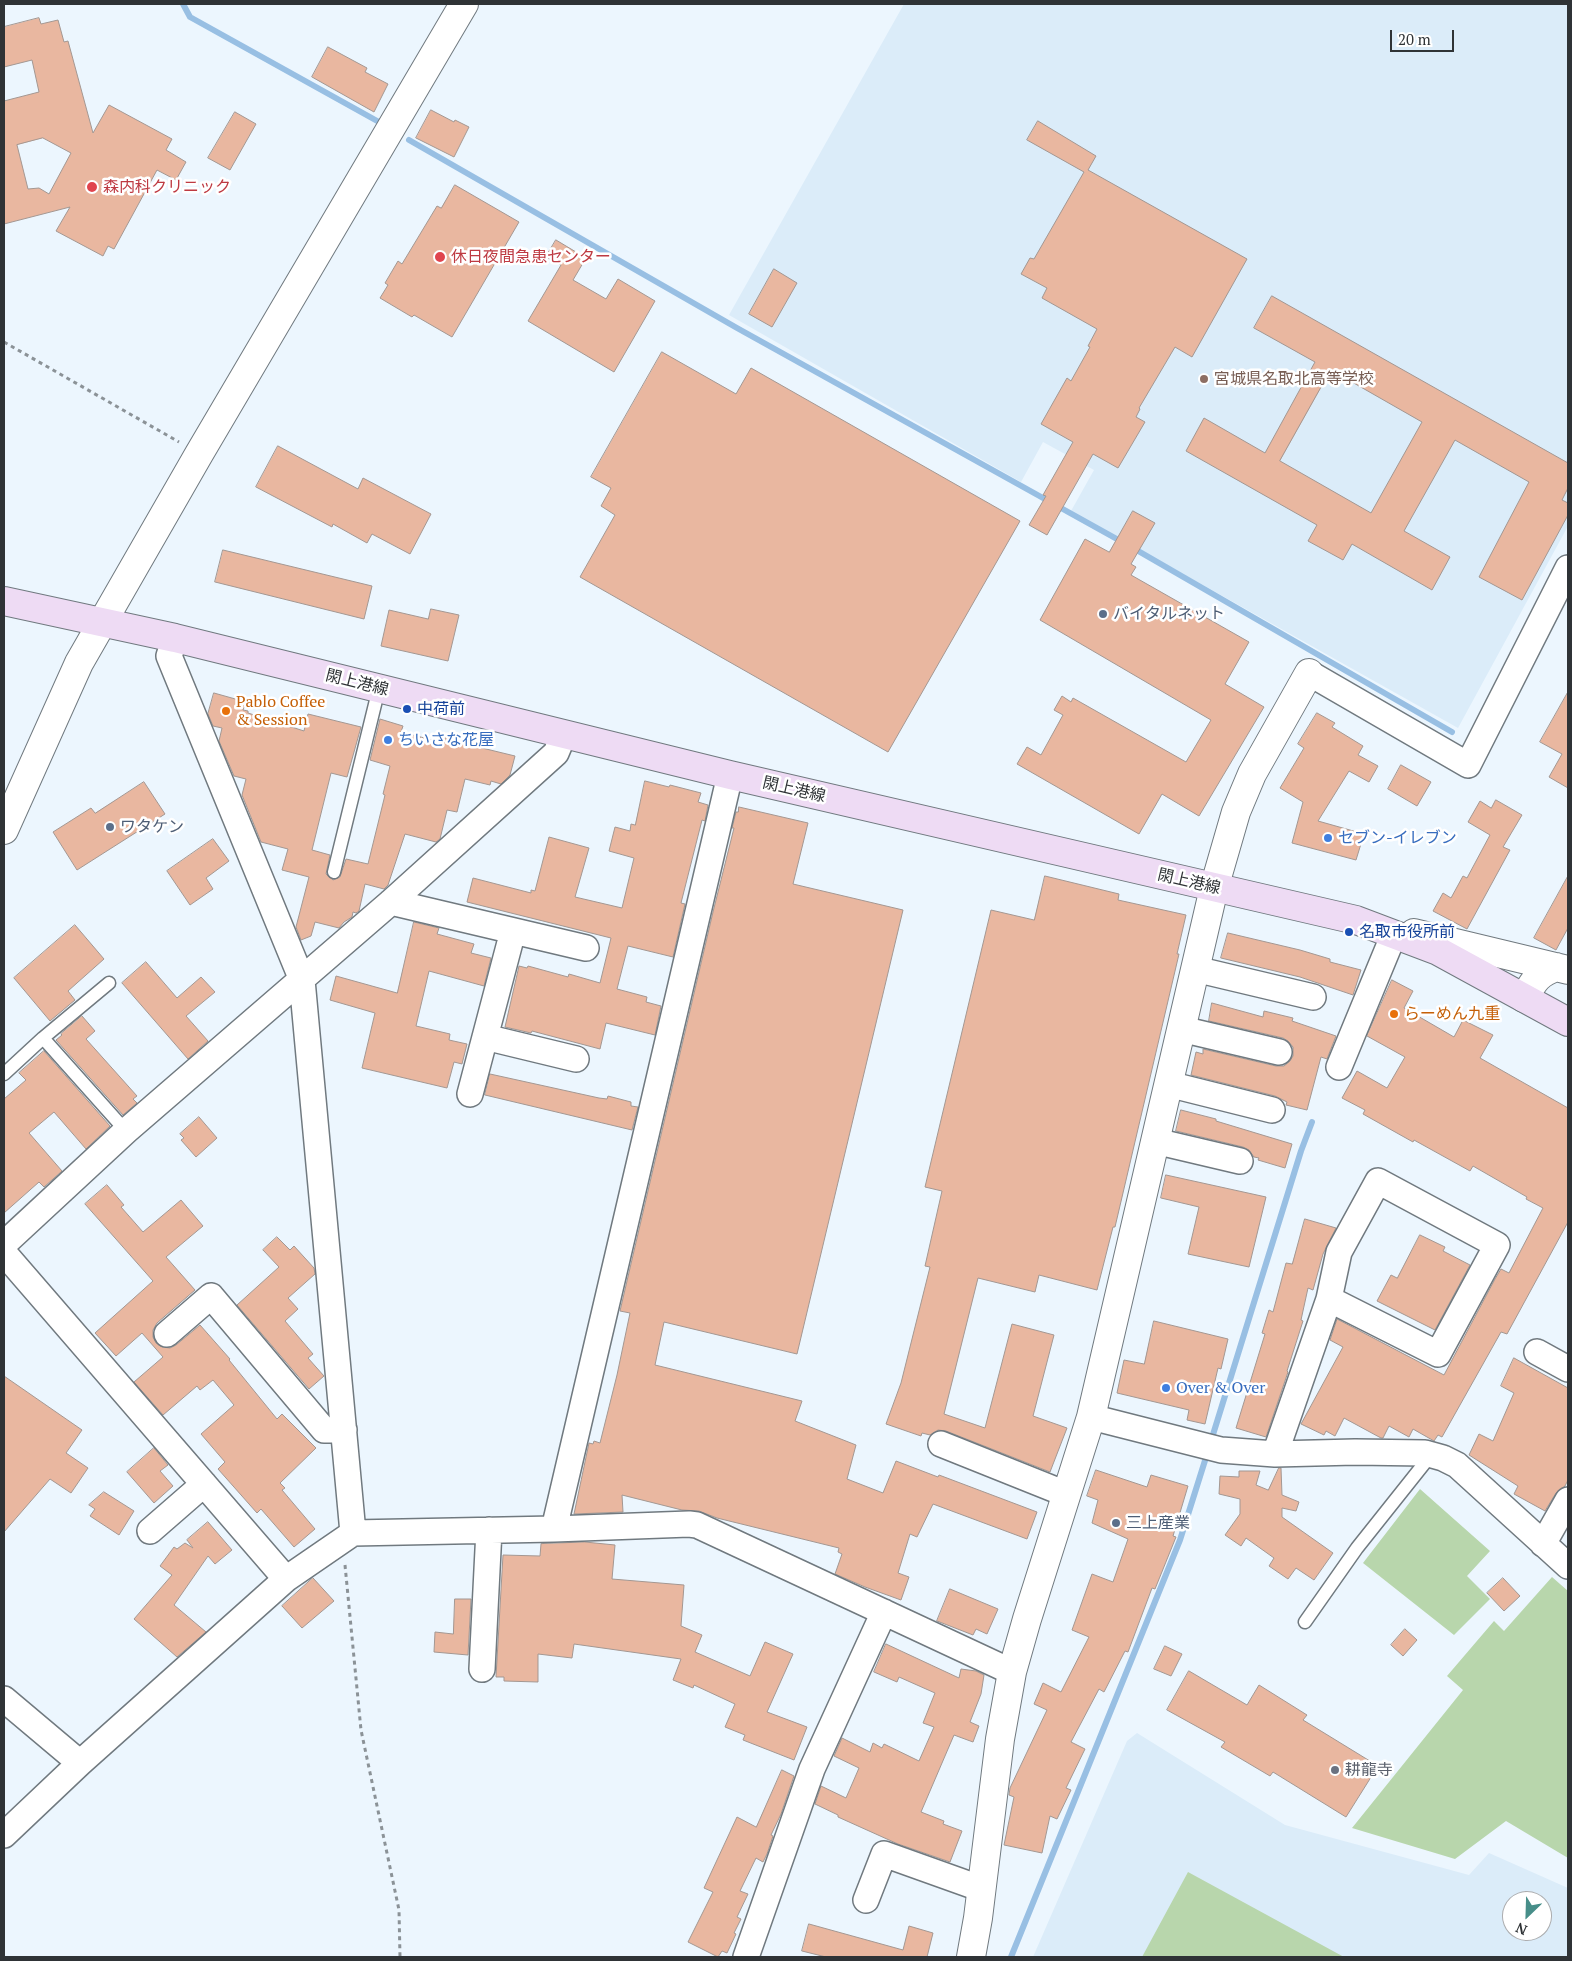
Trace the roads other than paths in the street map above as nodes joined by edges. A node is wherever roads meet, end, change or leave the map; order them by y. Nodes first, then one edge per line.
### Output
1 (464, 4) edge
2 (1568, 568) edge
3 (4, 601) edge
4 (102, 623) junction
5 (175, 638) junction
6 (1309, 673) joint
7 (379, 688) junction
8 (564, 734) junction
9 (730, 775) junction
10 (4, 830) edge
11 (334, 872) dead end
12 (1214, 888) junction
13 (391, 902) junction
14 (1356, 920) junction
15 (513, 931) junction
16 (1394, 934) junction
17 (586, 948) dead end
18 (1562, 968) edge
19 (1196, 969) junction
20 (302, 980) junction
21 (109, 983) dead end
22 (1313, 997) dead end
23 (1524, 998) junction
24 (1568, 1022) edge
25 (1181, 1029) junction
26 (485, 1037) junction
27 (43, 1038) junction
28 (1279, 1052) dead end
29 (576, 1059) dead end
30 (1339, 1067) dead end
31 (4, 1074) edge
32 (1168, 1084) junction
33 (470, 1094) dead end
34 (1272, 1110) dead end
35 (126, 1131) junction
36 (1155, 1142) junction
37 (1240, 1161) dead end
38 (4, 1244) edge
39 (4, 1253) edge
40 (1329, 1299) junction
41 (167, 1334) dead end
42 (1537, 1352) dead end
43 (1568, 1369) edge
44 (1091, 1418) junction
45 (344, 1430) junction
46 (941, 1444) dead end
47 (1276, 1454) junction
48 (1431, 1455) junction
49 (204, 1484) junction
50 (1066, 1494) junction
51 (1568, 1500) edge
52 (554, 1529) junction
53 (150, 1530) dead end
54 (489, 1530) junction
55 (348, 1536) junction
56 (1544, 1544) junction
57 (1568, 1566) edge
58 (286, 1579) junction
59 (884, 1612) junction
60 (1305, 1622) dead end
61 (482, 1669) dead end
62 (1012, 1672) junction
63 (4, 1699) edge
64 (80, 1764) junction
65 (4, 1835) edge
66 (982, 1890) junction
67 (866, 1900) dead end
68 (746, 1957) edge
69 (971, 1957) edge

1 - 4 street
2 - 6 street
3 - 4 main road, 閖上港線
4 - 5 main road, 閖上港線
4 - 10 street
5 - 7 main road, 閖上港線
5 - 20 street
6 - 12 street
7 - 8 main road, 閖上港線
7 - 11 lane
8 - 9 main road, 閖上港線
8 - 13 street
9 - 12 main road, 閖上港線
9 - 52 street
12 - 14 main road, 閖上港線
12 - 19 street
13 - 15 street
13 - 20 street
14 - 16 main road, 閖上港線
14 - 18 street
15 - 17 street
15 - 26 street
16 - 23 main road, 閖上港線
16 - 30 street
18 - 23 street
19 - 22 street
19 - 25 street
20 - 35 street
20 - 45 street
21 - 27 lane
23 - 24 main road, 閖上港線
25 - 28 street
25 - 32 street
26 - 29 street
26 - 33 street
27 - 31 lane
27 - 35 lane
32 - 34 street
32 - 36 street
35 - 38 street
36 - 37 street
36 - 44 street
39 - 49 street
40 - 40 street
40 - 47 street
41 - 45 street
42 - 43 street
44 - 47 street
44 - 50 street
45 - 55 street
46 - 50 street
47 - 48 street
48 - 56 street
48 - 60 lane
49 - 53 street
49 - 58 street
50 - 62 street
51 - 56 street
52 - 54 street
52 - 59 street
54 - 55 street
54 - 61 street
55 - 58 street
56 - 57 street
58 - 64 street
59 - 62 street
59 - 68 street
62 - 66 street
63 - 64 street
64 - 65 street
66 - 67 street
66 - 69 street

